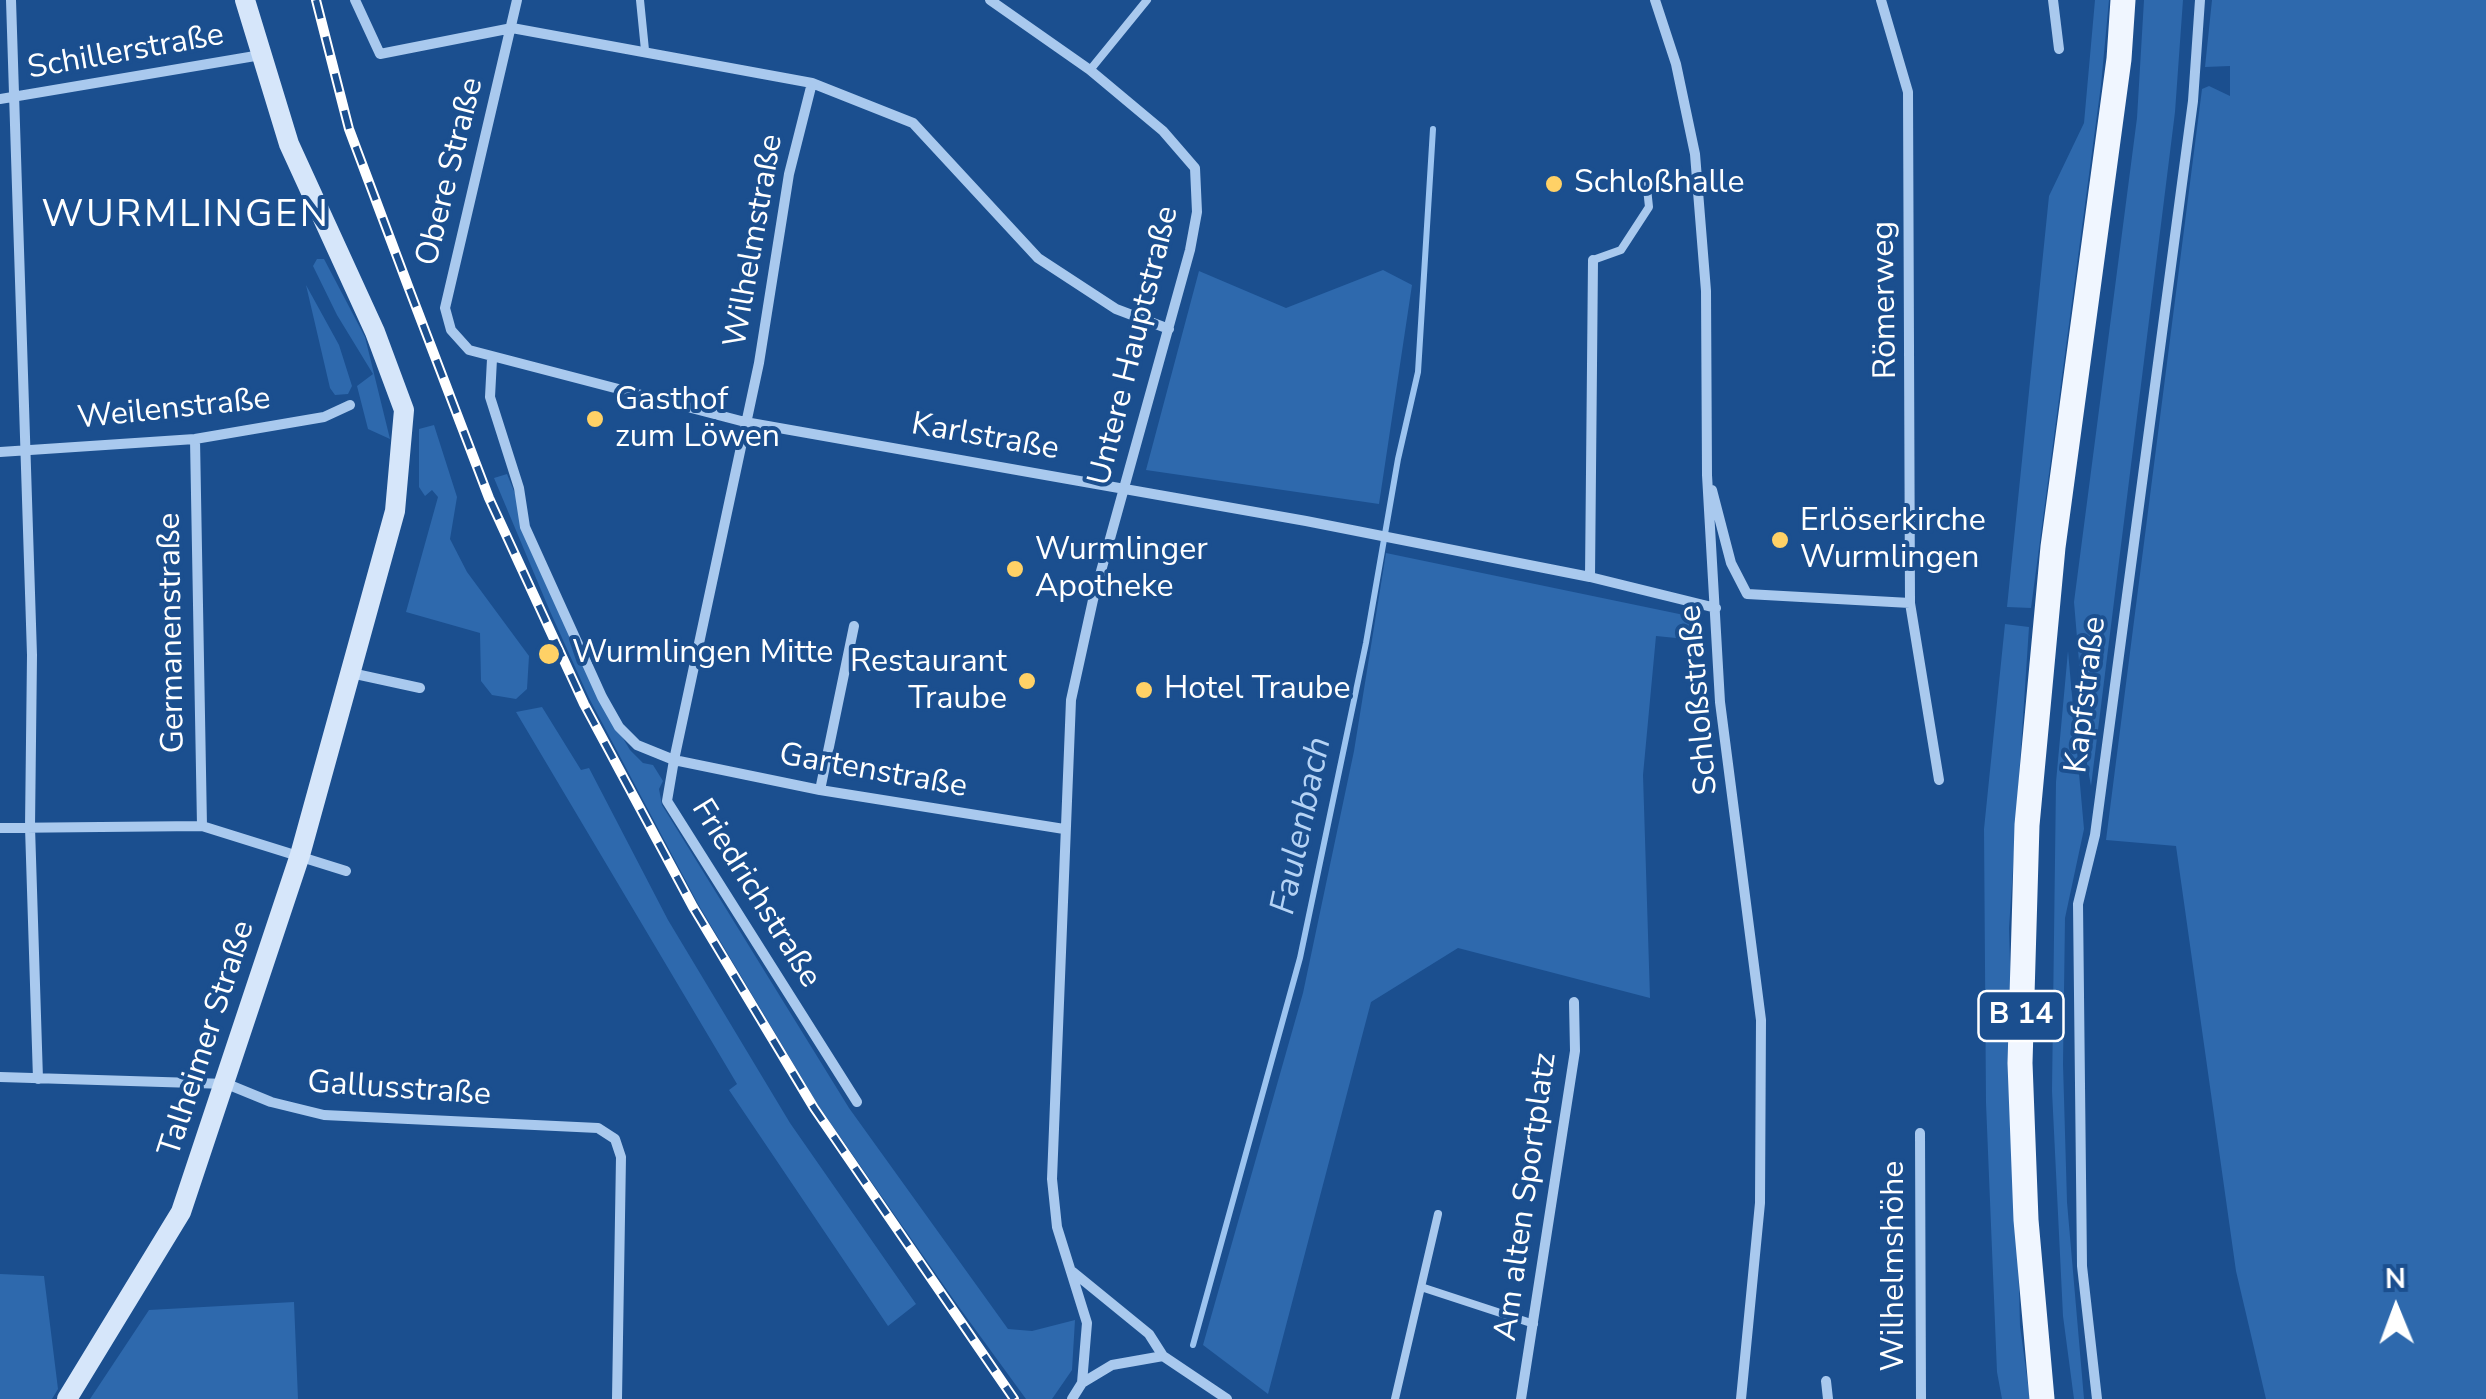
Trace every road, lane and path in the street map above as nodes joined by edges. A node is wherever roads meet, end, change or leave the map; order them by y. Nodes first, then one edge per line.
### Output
1 (11, 0) edge
2 (245, 0) edge
3 (355, 0) edge
4 (518, 0) edge
5 (640, 0) edge
6 (990, 0) edge
7 (1147, 0) edge
8 (1655, 0) edge
9 (1881, 0) edge
10 (2053, 0) edge
11 (2122, 0) edge
12 (2200, 0) edge
13 (512, 28) junction
14 (2059, 48) dead end
15 (645, 50) junction
16 (261, 55) junction
17 (1090, 70) junction
18 (812, 83) junction
19 (0, 98) edge
20 (18, 98) junction
21 (1646, 178) dead end
22 (1593, 260) joint
23 (1169, 329) junction
24 (492, 359) junction
25 (350, 405) dead end
26 (745, 422) junction
27 (196, 439) junction
28 (23, 450) junction
29 (0, 452) edge
30 (1707, 475) junction
31 (1126, 489) junction
32 (1590, 577) junction
33 (1910, 603) junction
34 (1716, 608) junction
35 (854, 626) dead end
36 (352, 673) junction
37 (420, 688) dead end
38 (674, 760) junction
39 (1939, 780) dead end
40 (820, 790) junction
41 (202, 826) junction
42 (30, 827) junction
43 (0, 828) edge
44 (1064, 829) junction
45 (300, 855) junction
46 (346, 871) dead end
47 (1574, 1002) dead end
48 (0, 1077) edge
49 (38, 1079) junction
50 (227, 1084) junction
51 (858, 1102) dead end
52 (1920, 1133) dead end
53 (1438, 1214) dead end
54 (1072, 1271) junction
55 (1421, 1287) junction
56 (1534, 1324) junction
57 (1163, 1356) junction
58 (1826, 1381) dead end
59 (1082, 1383) junction
60 (67, 1399) edge
61 (618, 1399) edge
62 (1072, 1399) edge
63 (1227, 1399) edge
64 (1395, 1399) edge
65 (1521, 1399) edge
66 (1741, 1399) edge
67 (1828, 1399) edge
68 (1921, 1399) edge
69 (2042, 1399) edge
70 (2097, 1399) edge

1 - 20 street
2 - 16 street, Talheimer Straße
3 - 13 street
4 - 13 street, Obere Straße
5 - 15 lane
6 - 17 street, Untere Hauptstraße
7 - 17 lane
8 - 30 street, Schloßstraße
9 - 33 street, Römerweg
10 - 14 street
11 - 69 main road, B 14
12 - 70 street, Kapfstraße
13 - 15 street
13 - 24 street, Obere Straße
15 - 18 street
16 - 20 street, Schillerstraße
16 - 36 street, Talheimer Straße
17 - 23 street, Untere Hauptstraße
18 - 23 street
18 - 26 street, Wilhelmstraße
19 - 20 street, Schillerstraße
20 - 28 street
21 - 22 lane
22 - 32 street
23 - 31 street, Untere Hauptstraße
24 - 26 street, Karlstraße
24 - 38 street
25 - 27 street, Weilenstraße
26 - 31 street, Karlstraße
26 - 38 street, Wilhelmstraße
27 - 28 street, Weilenstraße
27 - 41 street, Germanenstraße
28 - 29 street, Weilenstraße
28 - 42 street
30 - 33 street
30 - 34 street, Schloßstraße
31 - 32 street, Karlstraße
31 - 44 street, Untere Hauptstraße
32 - 34 street, Karlstraße
33 - 39 street, Römerweg
34 - 66 street, Schloßstraße
35 - 40 street
36 - 37 street
36 - 45 street, Talheimer Straße
38 - 40 street, Gartenstraße
38 - 51 street, Friedrichstraße
40 - 44 street, Gartenstraße
41 - 42 street
41 - 45 street
42 - 43 street
42 - 49 street
44 - 54 street, Untere Hauptstraße
45 - 46 street
45 - 50 street, Talheimer Straße
47 - 56 street, Am alten Sportplatz
48 - 49 street, Gallusstraße
49 - 50 street, Gallusstraße
50 - 60 street, Talheimer Straße
50 - 61 street, Gallusstraße
52 - 68 street, Wilhelmshöhe
53 - 55 lane
54 - 57 street
54 - 59 street, Untere Hauptstraße
55 - 56 lane
55 - 64 lane
56 - 65 street, Am alten Sportplatz
57 - 59 street
57 - 63 street
58 - 67 street
59 - 62 street

